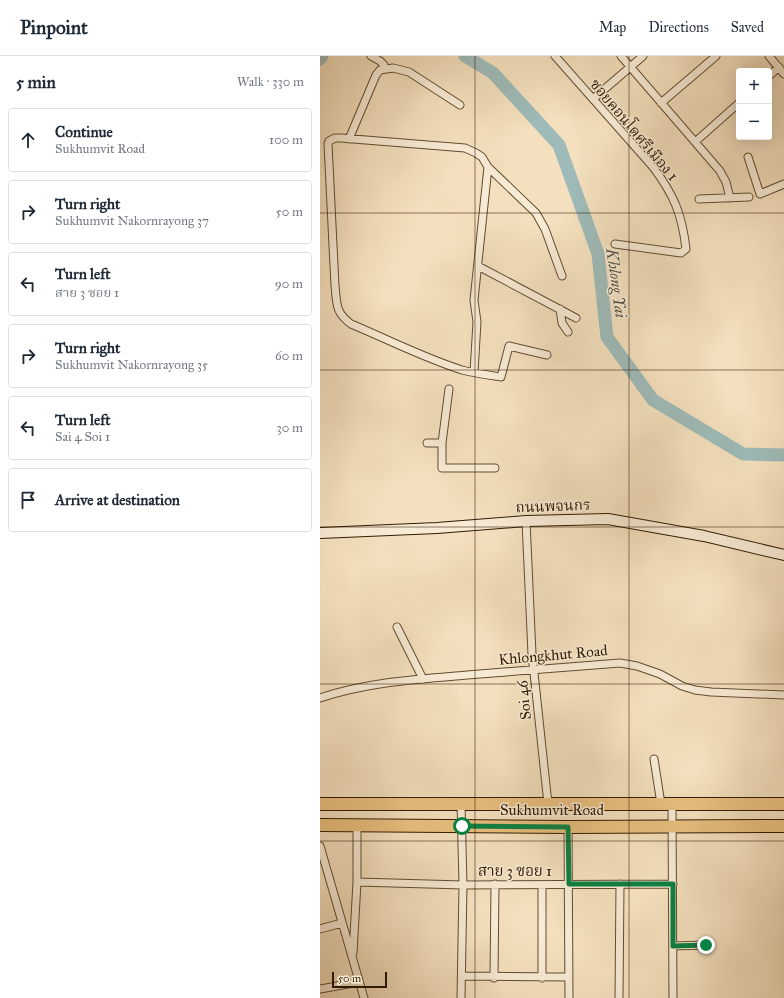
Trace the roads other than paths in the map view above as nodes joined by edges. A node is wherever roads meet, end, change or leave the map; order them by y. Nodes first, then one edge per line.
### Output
1 (370, 56) edge
2 (555, 56) edge
3 (621, 56) edge
4 (643, 56) edge
5 (716, 56) edge
6 (769, 56) edge
7 (779, 67) junction
8 (630, 68) junction
9 (383, 69) junction
10 (772, 73) edge
11 (784, 74) edge
12 (593, 99) junction
13 (662, 102) junction
14 (738, 104) edge
15 (460, 105) dead end
16 (349, 139) junction
17 (695, 142) junction
18 (748, 158) dead end
19 (488, 167) junction
20 (784, 184) edge
21 (749, 197) dead end
22 (730, 198) junction
23 (699, 199) dead end
24 (615, 244) dead end
25 (478, 266) junction
26 (562, 276) dead end
27 (560, 309) junction
28 (576, 318) dead end
29 (568, 332) dead end
30 (547, 356) dead end
31 (474, 372) junction
32 (449, 389) dead end
33 (426, 443) dead end
34 (442, 443) junction
35 (495, 468) dead end
36 (526, 521) junction
37 (320, 533) edge
38 (784, 556) edge
39 (397, 627) dead end
40 (534, 670) junction
41 (423, 679) junction
42 (784, 694) edge
43 (320, 698) edge
44 (654, 759) dead end
45 (320, 804) edge
46 (461, 804) junction
47 (548, 804) junction
48 (667, 804) junction
49 (784, 804) edge
50 (320, 825) edge
51 (357, 826) junction
52 (462, 826) junction
53 (672, 826) junction
54 (784, 826) edge
55 (568, 827) junction
56 (320, 846) edge
57 (357, 882) junction
58 (463, 884) junction
59 (495, 884) junction
60 (569, 884) junction
61 (620, 884) junction
62 (673, 884) junction
63 (542, 885) junction
64 (342, 923) junction
65 (320, 929) edge
66 (706, 945) dead end
67 (673, 946) junction
68 (353, 959) junction
69 (462, 976) junction
70 (494, 978) junction
71 (542, 978) junction
72 (569, 978) junction
73 (359, 982) junction
74 (320, 990) edge
75 (364, 998) edge
76 (461, 998) edge
77 (569, 998) edge
78 (619, 998) edge
79 (673, 998) edge

1 - 9 street
2 - 12 street, ซอยคอนโดศรีเมือง 1
3 - 8 street
4 - 8 street
5 - 13 street
6 - 7 street
7 - 10 street
7 - 11 street
8 - 12 street
8 - 13 street
9 - 15 street
9 - 16 street
12 - 24 street, ซอยคอนโดศรีเมือง 1
13 - 17 street
14 - 17 street
16 - 19 street
16 - 31 street
17 - 22 street
18 - 20 street
19 - 25 street
19 - 26 street
21 - 22 street
22 - 23 street
25 - 27 street
25 - 31 street
27 - 28 street
27 - 29 street
30 - 31 street
32 - 34 street
33 - 34 street
34 - 35 street
36 - 37 street, ถนนพจนกร
36 - 38 street, ถนนพจนกร
36 - 40 street, Soi 46
39 - 41 street
40 - 41 street, Khlongkhut Road
40 - 42 street, Khlongkhut Road
40 - 47 street, Soi 46
41 - 43 street, Khlongkhut Road
44 - 48 street
45 - 46 main road, Sukhumvit Road
46 - 47 main road, Sukhumvit Road
46 - 52 street
47 - 48 main road, Sukhumvit Road
48 - 49 main road, Sukhumvit Road
48 - 53 street
50 - 51 main road, Sukhumvit Road
51 - 52 main road, Sukhumvit Road
51 - 57 street
52 - 55 main road, Sukhumvit Road
52 - 58 street
53 - 54 main road, Sukhumvit Road
53 - 55 main road, Sukhumvit Road
53 - 62 street
55 - 60 street
56 - 64 street
57 - 58 street, สาย 3 ซอย 1
57 - 68 street
58 - 59 street, สาย 3 ซอย 1
58 - 69 street
59 - 63 street, สาย 3 ซอย 1
59 - 70 street
60 - 61 street, สาย 3 ซอย 1
60 - 63 street, สาย 3 ซอย 1
60 - 72 street
61 - 62 street, สาย 3 ซอย 1
61 - 78 street
62 - 67 street
63 - 71 street
64 - 65 street
64 - 68 street
66 - 67 street
67 - 79 street
68 - 73 street
69 - 70 street
69 - 76 street
70 - 71 street
71 - 72 street
72 - 77 street
73 - 74 street
73 - 75 street

